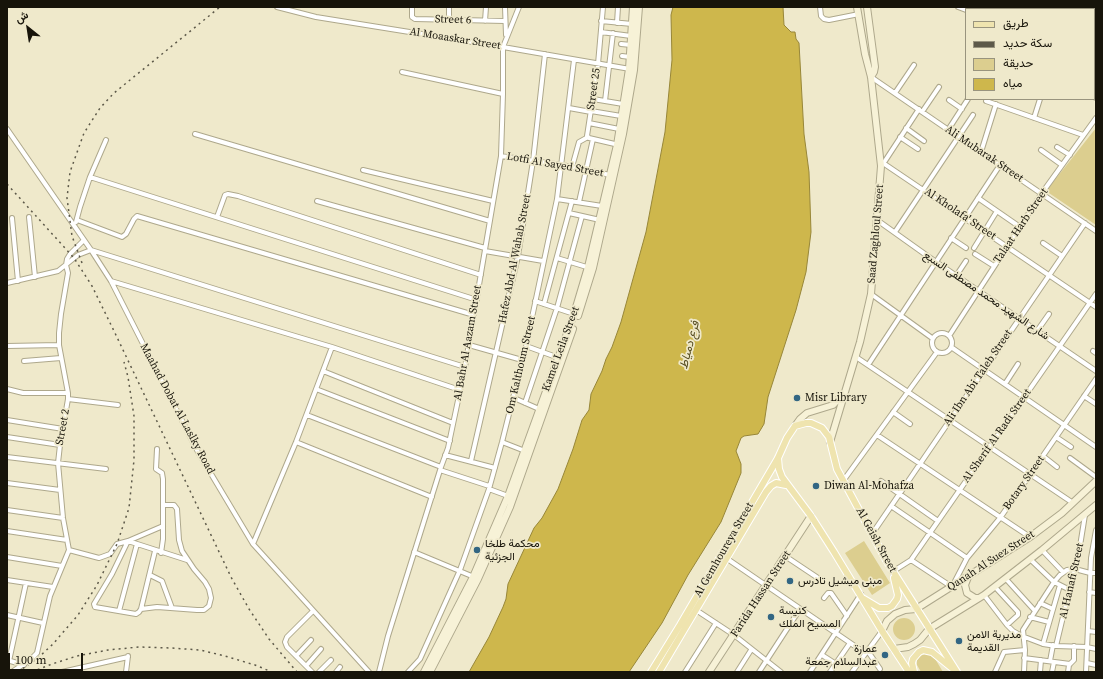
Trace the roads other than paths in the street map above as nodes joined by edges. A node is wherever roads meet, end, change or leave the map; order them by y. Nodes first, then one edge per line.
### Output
1 (277, 7) edge
2 (412, 7) edge
3 (449, 7) edge
4 (486, 7) edge
5 (505, 7) edge
6 (519, 7) edge
7 (603, 7) edge
8 (618, 7) edge
9 (633, 7) edge
10 (639, 7) edge
11 (820, 7) edge
12 (857, 7) edge
13 (867, 7) edge
14 (859, 14) junction
15 (449, 20) junction
16 (485, 21) junction
17 (505, 21) junction
18 (602, 21) junction
19 (617, 22) junction
20 (632, 24) junction
21 (601, 32) junction
22 (614, 33) junction
23 (631, 36) junction
24 (506, 38) junction
25 (621, 44) dead end
26 (631, 45) junction
27 (503, 47) junction
28 (545, 54) junction
29 (622, 56) dead end
30 (630, 57) junction
31 (574, 60) junction
32 (598, 64) junction
33 (914, 65) dead end
34 (610, 66) junction
35 (632, 70) junction
36 (402, 72) dead end
37 (871, 77) junction
38 (938, 87) dead end
39 (895, 93) junction
40 (504, 94) junction
41 (593, 99) junction
42 (948, 100) dead end
43 (967, 100) edge
44 (1040, 100) edge
45 (605, 101) junction
46 (986, 101) dead end
47 (623, 104) junction
48 (996, 104) junction
49 (569, 108) junction
50 (962, 109) junction
51 (920, 110) junction
52 (591, 111) junction
53 (973, 115) dead end
54 (621, 116) junction
55 (1034, 118) junction
56 (1096, 118) edge
57 (589, 123) junction
58 (906, 128) junction
59 (7, 129) edge
60 (619, 129) junction
61 (948, 130) junction
62 (195, 134) dead end
63 (1083, 136) junction
64 (588, 137) junction
65 (900, 137) junction
66 (959, 137) junction
67 (594, 139) junction
68 (106, 140) dead end
69 (924, 141) dead end
70 (619, 145) junction
71 (1057, 147) dead end
72 (918, 149) dead end
73 (1041, 150) dead end
74 (981, 152) junction
75 (1070, 155) junction
76 (501, 156) junction
77 (533, 161) junction
78 (882, 164) junction
79 (562, 165) junction
80 (1000, 165) junction
81 (1062, 165) junction
82 (572, 167) junction
83 (363, 170) dead end
84 (586, 170) junction
85 (611, 176) junction
86 (90, 177) junction
87 (923, 190) junction
88 (1042, 193) junction
89 (978, 198) junction
90 (557, 199) junction
91 (317, 201) dead end
92 (493, 201) junction
93 (572, 201) junction
94 (579, 202) junction
95 (602, 206) junction
96 (997, 211) junction
97 (569, 213) junction
98 (582, 216) junction
99 (29, 217) dead end
100 (217, 217) junction
101 (12, 218) dead end
102 (965, 218) junction
103 (76, 220) junction
104 (602, 220) junction
105 (877, 220) junction
106 (490, 221) junction
107 (1085, 223) junction
108 (75, 226) junction
109 (1020, 227) junction
110 (1096, 230) edge
111 (984, 231) junction
112 (895, 232) junction
113 (951, 238) junction
114 (83, 241) junction
115 (1043, 243) dead end
116 (1007, 246) junction
117 (966, 248) dead end
118 (974, 248) dead end
119 (485, 249) junction
120 (90, 250) junction
121 (975, 254) dead end
122 (518, 256) junction
123 (1062, 256) junction
124 (557, 258) junction
125 (543, 261) junction
126 (966, 261) dead end
127 (570, 262) junction
128 (936, 262) junction
129 (66, 265) junction
130 (994, 266) junction
131 (590, 268) junction
132 (481, 275) junction
133 (1049, 275) junction
134 (956, 276) junction
135 (35, 277) junction
136 (18, 281) junction
137 (111, 281) junction
138 (7, 283) edge
139 (978, 291) junction
140 (871, 294) junction
141 (1096, 294) edge
142 (477, 300) junction
143 (535, 301) junction
144 (1090, 303) junction
145 (544, 304) junction
146 (1096, 307) edge
147 (558, 308) junction
148 (574, 314) junction
149 (1049, 314) dead end
150 (474, 315) junction
151 (901, 315) junction
152 (1019, 319) junction
153 (1037, 331) junction
154 (949, 336) junction
155 (932, 338) junction
156 (59, 345) junction
157 (469, 345) junction
158 (7, 346) edge
159 (526, 346) junction
160 (1059, 346) junction
161 (332, 347) junction
162 (951, 347) junction
163 (496, 352) junction
164 (543, 352) junction
165 (937, 352) junction
166 (856, 357) junction
167 (61, 358) junction
168 (561, 359) junction
169 (522, 360) junction
170 (24, 361) dead end
171 (1018, 364) dead end
172 (868, 365) junction
173 (465, 366) junction
174 (984, 370) junction
175 (323, 371) junction
176 (1096, 371) edge
177 (1096, 379) edge
178 (1005, 384) junction
179 (7, 389) edge
180 (316, 389) junction
181 (846, 389) junction
182 (460, 390) junction
183 (908, 392) junction
184 (68, 393) junction
185 (1084, 396) junction
186 (1024, 397) junction
187 (514, 398) junction
188 (68, 399) junction
189 (525, 403) junction
190 (1096, 404) edge
191 (118, 405) dead end
192 (826, 407) junction
193 (539, 409) junction
194 (893, 412) junction
195 (307, 415) junction
196 (838, 416) junction
197 (7, 420) edge
198 (950, 420) junction
199 (453, 423) junction
200 (910, 424) dead end
201 (1064, 425) junction
202 (795, 426) junction
203 (63, 429) junction
204 (876, 435) junction
205 (7, 437) edge
206 (1056, 437) junction
207 (450, 441) junction
208 (296, 442) junction
209 (502, 442) junction
210 (830, 442) junction
211 (60, 445) junction
212 (989, 447) junction
213 (1071, 447) dead end
214 (1096, 447) edge
215 (157, 449) dead end
216 (527, 452) junction
217 (445, 455) junction
218 (1043, 456) junction
219 (7, 457) edge
220 (778, 458) junction
221 (1070, 458) dead end
222 (470, 461) junction
223 (58, 463) junction
224 (920, 464) junction
225 (1057, 467) dead end
226 (495, 468) junction
227 (440, 469) junction
228 (106, 470) dead end
229 (1030, 475) junction
230 (1096, 477) edge
231 (881, 480) dead end
232 (843, 481) junction
233 (1096, 481) edge
234 (7, 483) edge
235 (786, 485) junction
236 (489, 487) junction
237 (60, 490) junction
238 (959, 491) junction
239 (900, 494) junction
240 (508, 496) junction
241 (432, 497) junction
242 (1073, 503) junction
243 (163, 505) junction
244 (1096, 505) edge
245 (891, 506) junction
246 (7, 510) edge
247 (1085, 515) junction
248 (811, 516) junction
249 (64, 518) junction
250 (1000, 518) junction
251 (938, 521) junction
252 (163, 526) junction
253 (1096, 530) edge
254 (7, 531) edge
255 (930, 533) junction
256 (872, 534) junction
257 (1030, 537) junction
258 (1095, 539) edge
259 (67, 540) junction
260 (128, 541) junction
261 (137, 544) junction
262 (253, 544) junction
263 (69, 550) junction
264 (1042, 550) junction
265 (155, 551) junction
266 (414, 552) junction
267 (161, 553) junction
268 (785, 556) junction
269 (7, 557) edge
270 (726, 558) junction
271 (968, 558) junction
272 (187, 560) junction
273 (910, 560) junction
274 (1031, 560) junction
275 (62, 566) junction
276 (1075, 569) junction
277 (460, 570) junction
278 (892, 572) junction
279 (1063, 572) junction
280 (1090, 573) junction
281 (1096, 573) edge
282 (150, 575) junction
283 (968, 577) junction
284 (476, 578) junction
285 (818, 578) dead end
286 (7, 580) edge
287 (1006, 580) junction
288 (1054, 582) junction
289 (26, 583) junction
290 (765, 586) junction
291 (1060, 586) junction
292 (952, 587) junction
293 (995, 587) junction
294 (53, 588) junction
295 (1070, 590) junction
296 (1089, 592) junction
297 (1096, 593) edge
298 (862, 596) junction
299 (982, 596) junction
300 (824, 598) dead end
301 (1040, 603) junction
302 (172, 608) junction
303 (142, 609) junction
304 (800, 609) junction
305 (916, 609) junction
306 (1053, 609) junction
307 (696, 610) junction
308 (119, 611) junction
309 (313, 611) junction
310 (1035, 611) junction
311 (7, 615) edge
312 (847, 616) junction
313 (1030, 617) junction
314 (19, 618) junction
315 (1049, 622) junction
316 (43, 623) junction
317 (716, 623) junction
318 (1007, 625) junction
319 (1061, 628) junction
320 (1066, 628) dead end
321 (929, 629) junction
322 (882, 631) junction
323 (1088, 631) junction
324 (1096, 632) edge
325 (836, 633) junction
326 (734, 635) junction
327 (1022, 636) junction
328 (311, 640) dead end
329 (850, 643) junction
330 (1043, 644) junction
331 (1055, 645) junction
332 (1074, 646) junction
333 (1087, 647) junction
334 (321, 649) dead end
335 (894, 649) junction
336 (1096, 649) edge
337 (751, 650) junction
338 (1024, 650) junction
339 (866, 651) junction
340 (822, 654) junction
341 (296, 656) junction
342 (1024, 658) junction
343 (8, 660) edge
344 (331, 660) dead end
345 (767, 660) junction
346 (1041, 660) junction
347 (1052, 662) junction
348 (1087, 663) junction
349 (836, 664) junction
350 (1070, 664) junction
351 (24, 665) junction
352 (1096, 665) edge
353 (306, 666) junction
354 (340, 667) dead end
355 (880, 669) dead end
356 (1088, 671) edge
357 (12, 672) edge
358 (62, 672) edge
359 (126, 672) edge
360 (312, 672) edge
361 (319, 672) edge
362 (336, 672) edge
363 (369, 672) edge
364 (379, 672) edge
365 (408, 672) edge
366 (424, 672) edge
367 (430, 672) edge
368 (651, 672) edge
369 (659, 672) edge
370 (685, 672) edge
371 (710, 672) edge
372 (737, 672) edge
373 (759, 672) edge
374 (780, 672) edge
375 (810, 672) edge
376 (832, 672) edge
377 (852, 672) edge
378 (909, 672) edge
379 (914, 672) edge
380 (956, 672) edge
381 (995, 672) edge
382 (1024, 672) edge
383 (1040, 672) edge
384 (1052, 672) edge
385 (1068, 672) edge

1 - 27 street, Al Moaaskar Street
2 - 15 street, Street 6
3 - 15 street
4 - 16 street
5 - 17 street
6 - 24 street, Al Bahr Al Aazam Street
7 - 18 street, Street 25
8 - 19 street
9 - 20 main road, Kamel Leila Street
10 - 35 main road, Kamel Leila Street
11 - 14 street
12 - 14 main road, Saad Zaghloul Street
13 - 37 main road, Saad Zaghloul Street
14 - 37 main road, Saad Zaghloul Street
15 - 16 street, Street 6
16 - 17 street, Street 6
17 - 24 street
18 - 19 street
18 - 21 street, Street 25
19 - 20 street
20 - 23 main road, Kamel Leila Street
21 - 22 street
21 - 32 street, Street 25
22 - 23 street
22 - 34 street
23 - 26 main road, Kamel Leila Street
24 - 27 street, Al Bahr Al Aazam Street
25 - 26 street
26 - 30 main road, Kamel Leila Street
27 - 28 street, Al Moaaskar Street
27 - 40 street, Al Bahr Al Aazam Street
28 - 31 street, Al Moaaskar Street
28 - 77 street, Hafez Abd Al Wahab Street
29 - 30 street
30 - 35 main road, Kamel Leila Street
31 - 32 street, Al Moaaskar Street
31 - 49 street, Om Kalthoum Street
32 - 34 street, Al Moaaskar Street
32 - 41 street, Street 25
33 - 39 street
34 - 35 street, Al Moaaskar Street
34 - 45 street
35 - 47 main road, Kamel Leila Street
35 - 70 main road, Kamel Leila Street
36 - 40 street
37 - 39 street, Ali Mubarak Street
37 - 78 main road, Saad Zaghloul Street
38 - 51 street
39 - 51 street, Ali Mubarak Street
40 - 76 street, Al Bahr Al Aazam Street
41 - 45 street
41 - 52 street, Street 25
42 - 50 street
43 - 50 street
44 - 55 street
45 - 47 street
46 - 48 street
47 - 54 main road, Kamel Leila Street
48 - 55 street
48 - 74 street
49 - 52 street
49 - 79 street, Om Kalthoum Street
50 - 61 street
51 - 58 street
51 - 61 street, Ali Mubarak Street
52 - 54 street
52 - 57 street, Street 25
53 - 66 street
54 - 60 main road, Kamel Leila Street
55 - 63 street
56 - 63 street, Talaat Harb Street
57 - 60 street
57 - 64 street, Street 25
58 - 65 street
58 - 69 street
59 - 108 street, Maahad Dobat Al Laslky Road
60 - 70 main road, Kamel Leila Street
61 - 66 street, Ali Mubarak Street
62 - 106 street
63 - 75 street, Talaat Harb Street
64 - 67 street
64 - 82 street
65 - 72 street
65 - 78 street
66 - 74 street, Ali Mubarak Street
66 - 87 street
67 - 70 street
67 - 84 street
68 - 86 street
70 - 85 main road, Kamel Leila Street
71 - 75 street
73 - 81 street
74 - 80 street, Ali Mubarak Street
75 - 81 street, Talaat Harb Street
76 - 77 street, Lotfi Al Sayed Street
76 - 92 street, Al Bahr Al Aazam Street
77 - 79 street, Lotfi Al Sayed Street
77 - 122 street, Hafez Abd Al Wahab Street
78 - 87 street, Al Kholafa' Street
78 - 105 main road, Saad Zaghloul Street
79 - 82 street, Lotfi Al Sayed Street
79 - 90 street, Om Kalthoum Street
80 - 88 street, Ali Mubarak Street
80 - 89 street
81 - 88 street, Talaat Harb Street
82 - 84 street, Lotfi Al Sayed Street
83 - 92 street
84 - 85 street, Lotfi Al Sayed Street
84 - 94 street
85 - 95 main road, Kamel Leila Street
85 - 104 main road, Kamel Leila Street
86 - 100 street
86 - 103 street
87 - 102 street, Al Kholafa' Street
87 - 112 street
88 - 107 street, Ali Mubarak Street
88 - 109 street, Talaat Harb Street
89 - 96 street
89 - 102 street
90 - 93 street
90 - 125 street, Om Kalthoum Street
91 - 119 street
92 - 106 street, Al Bahr Al Aazam Street
93 - 94 street
93 - 97 street
94 - 95 street
95 - 104 main road, Kamel Leila Street
96 - 109 street
96 - 111 street
97 - 98 street
97 - 124 street
98 - 104 street
98 - 127 street
99 - 135 street
100 - 132 street
100 - 142 street
101 - 136 street
102 - 111 street, Al Kholafa' Street
102 - 113 street
103 - 108 street
103 - 150 street
104 - 131 main road, Kamel Leila Street
105 - 112 street, شارع الشهيد محمد مصطفى السبع
105 - 140 main road, Saad Zaghloul Street
106 - 119 street, Al Bahr Al Aazam Street
107 - 110 street, Ali Mubarak Street
107 - 123 street, Ali Ibn Abi Taleb Street
108 - 114 street, Maahad Dobat Al Laslky Road
109 - 116 street, Talaat Harb Street
111 - 116 street, Al Kholafa' Street
111 - 118 street
112 - 128 street, شارع الشهيد محمد مصطفى السبع
113 - 117 street
113 - 128 street
114 - 120 street, Maahad Dobat Al Laslky Road
114 - 129 street
115 - 123 street
116 - 130 street, Talaat Harb Street
116 - 133 street, Al Kholafa' Street
119 - 122 street
119 - 132 street, Al Bahr Al Aazam Street
120 - 129 street
120 - 137 street, Maahad Dobat Al Laslky Road
120 - 173 street
121 - 130 street
122 - 125 street
122 - 163 street, Hafez Abd Al Wahab Street
123 - 133 street, Ali Ibn Abi Taleb Street
124 - 127 street
124 - 145 street
125 - 143 street, Om Kalthoum Street
126 - 134 street
127 - 131 street
127 - 147 street
128 - 134 street, شارع الشهيد محمد مصطفى السبع
128 - 151 street
129 - 135 street
129 - 156 street, Street 2
130 - 139 street, Talaat Harb Street
131 - 148 main road, Kamel Leila Street
131 - 168 main road, Kamel Leila Street
132 - 142 street, Al Bahr Al Aazam Street
133 - 144 street, Al Kholafa' Street
133 - 152 street, Ali Ibn Abi Taleb Street
134 - 139 street, شارع الشهيد محمد مصطفى السبع
135 - 136 street
136 - 138 street
137 - 161 street
137 - 262 street, Maahad Dobat Al Laslky Road
139 - 152 street, شارع الشهيد محمد مصطفى السبع
139 - 154 street, Talaat Harb Street
140 - 151 street
140 - 166 main road, Saad Zaghloul Street
141 - 144 street, Al Sherif Al Radi Street
142 - 150 street, Al Bahr Al Aazam Street
143 - 145 street
143 - 159 street, Om Kalthoum Street
144 - 146 street, Al Kholafa' Street
144 - 160 street, Al Sherif Al Radi Street
145 - 147 street
147 - 148 street
147 - 164 street
148 - 168 main road, Kamel Leila Street
149 - 153 street
150 - 157 street, Al Bahr Al Aazam Street
151 - 155 street
151 - 172 street
152 - 153 street, شارع الشهيد محمد مصطفى السبع
152 - 174 street, Ali Ibn Abi Taleb Street
153 - 160 street, شارع الشهيد محمد مصطفى السبع
154 - 155 street
154 - 162 street
155 - 165 street
156 - 158 street
156 - 167 street, Street 2
157 - 163 street
157 - 173 street, Al Bahr Al Aazam Street
159 - 164 street
159 - 169 street, Om Kalthoum Street
160 - 176 street, شارع الشهيد محمد مصطفى السبع
160 - 186 street, Al Sherif Al Radi Street
161 - 175 street
161 - 182 street
162 - 165 street
162 - 174 street
163 - 169 street
163 - 222 street, Hafez Abd Al Wahab Street
164 - 168 street
164 - 189 street
165 - 183 street
166 - 172 street
166 - 181 main road, Saad Zaghloul Street
167 - 170 street
167 - 184 street, Street 2
168 - 193 main road, Kamel Leila Street
168 - 216 main road, Kamel Leila Street
169 - 187 street, Om Kalthoum Street
171 - 178 street
172 - 183 street
173 - 182 street, Al Bahr Al Aazam Street
174 - 178 street
174 - 198 street, Ali Ibn Abi Taleb Street
175 - 180 street
175 - 199 street
177 - 185 street, Botary Street
178 - 186 street
179 - 184 street
180 - 195 street
180 - 207 street
181 - 192 main road, Saad Zaghloul Street
181 - 196 main road, Saad Zaghloul Street
182 - 199 street, Al Bahr Al Aazam Street
183 - 194 street
183 - 198 street
184 - 188 street, Street 2
185 - 190 street
185 - 201 street, Botary Street
186 - 201 street
186 - 212 street, Al Sherif Al Radi Street
187 - 189 street
187 - 209 street, Om Kalthoum Street
188 - 191 street
188 - 203 street, Street 2
189 - 193 street
192 - 196 main road
192 - 202 main road, Saad Zaghloul Street
193 - 216 main road, Kamel Leila Street
194 - 200 street
194 - 204 street
195 - 208 street
195 - 227 street
196 - 210 main road, Saad Zaghloul Street
197 - 203 street
198 - 212 street
198 - 224 street, Ali Ibn Abi Taleb Street
199 - 207 street, Al Bahr Al Aazam Street
201 - 206 street, Botary Street
201 - 214 street
202 - 210 main road, Al Geish Street
202 - 220 main road, Al Gemhoureya Street
203 - 211 street, Street 2
204 - 224 street
204 - 232 street
205 - 211 street
206 - 213 street
206 - 218 street, Botary Street
207 - 217 street, Al Bahr Al Aazam Street
208 - 241 street
208 - 262 street
209 - 216 street
209 - 226 street, Om Kalthoum Street
210 - 232 main road, Al Geish Street
211 - 223 street, Street 2
212 - 229 street
212 - 238 street, Al Sherif Al Radi Street
215 - 243 street
216 - 240 main road, Kamel Leila Street
216 - 284 main road, Kamel Leila Street
217 - 222 street
217 - 227 street, Al Bahr Al Aazam Street
218 - 225 street
218 - 229 street, Botary Street
219 - 223 street
220 - 235 main road
220 - 368 main road, Al Gemhoureya Street
221 - 230 street
222 - 226 street
223 - 228 street
223 - 237 street, Street 2
224 - 238 street
224 - 239 street, Ali Ibn Abi Taleb Street
226 - 236 street, Om Kalthoum Street
227 - 236 street
227 - 241 street, Al Bahr Al Aazam Street
229 - 242 street
229 - 250 street, Botary Street
231 - 239 street
232 - 256 main road, Al Geish Street
233 - 242 main road, Qanah Al Suez Street
234 - 237 street
235 - 248 main road
235 - 270 main road, Al Gemhoureya Street
236 - 240 street
236 - 277 street, Om Kalthoum Street
237 - 249 street, Street 2
238 - 250 street
238 - 251 street, Al Sherif Al Radi Street
239 - 245 street, Ali Ibn Abi Taleb Street
239 - 251 street
240 - 284 main road, Kamel Leila Street
241 - 266 street, Al Bahr Al Aazam Street
242 - 257 main road, Qanah Al Suez Street
243 - 252 street
243 - 272 street
244 - 247 main road, Qanah Al Suez Street
245 - 255 street
245 - 256 street, Ali Ibn Abi Taleb Street
246 - 249 street
247 - 264 main road, Qanah Al Suez Street
247 - 276 street, Al Hanafi Street
248 - 268 main road, Farida Hassan Street
248 - 298 main road
249 - 259 street, Street 2
250 - 257 street
250 - 271 street, Botary Street
251 - 255 street, Al Sherif Al Radi Street
252 - 260 street
252 - 267 street
253 - 258 street
254 - 259 street
255 - 271 street
255 - 273 street, Al Sherif Al Radi Street
256 - 278 main road, Al Geish Street
257 - 283 main road, Qanah Al Suez Street
258 - 280 street
259 - 263 street, Street 2
260 - 261 street
260 - 263 street
260 - 308 street
261 - 265 street
261 - 308 street
262 - 309 street, Maahad Dobat Al Laslky Road
263 - 275 street
264 - 274 main road, Qanah Al Suez Street
264 - 279 street
265 - 267 street
265 - 282 street
266 - 277 street
266 - 364 street, Al Bahr Al Aazam Street
267 - 272 street
268 - 285 street
268 - 290 main road, Farida Hassan Street
269 - 275 street
270 - 290 street
270 - 307 main road, Al Gemhoureya Street
271 - 292 street, Botary Street
272 - 302 street
273 - 278 street, Al Sherif Al Radi Street
273 - 292 street
274 - 287 main road, Qanah Al Suez Street
274 - 288 street
275 - 294 street
276 - 279 street
276 - 280 street
276 - 295 street, Al Hanafi Street
277 - 284 street
277 - 365 street, Om Kalthoum Street
278 - 298 main road
278 - 305 main road, Al Geish Street
279 - 288 street
280 - 281 street
280 - 296 street
282 - 302 street
282 - 303 street
283 - 292 main road, Qanah Al Suez Street
283 - 299 main road
284 - 366 main road, Kamel Leila Street
284 - 367 main road, Kamel Leila Street
286 - 289 street
287 - 293 main road, Qanah Al Suez Street
287 - 310 street
288 - 291 street
288 - 301 street
289 - 294 street
289 - 314 street
290 - 304 street
290 - 326 main road, Farida Hassan Street
291 - 295 street
291 - 306 street
292 - 305 main road, Qanah Al Suez Street
293 - 299 main road, Qanah Al Suez Street
293 - 318 street
294 - 316 street
295 - 319 street, Al Hanafi Street
296 - 297 street
296 - 323 street
298 - 312 street
298 - 322 main road
299 - 318 street
299 - 321 main road, Qanah Al Suez Street
300 - 312 street
301 - 306 street
301 - 310 street
302 - 303 street
303 - 308 street
304 - 325 street
304 - 345 street
305 - 321 main road, Al Geish Street
305 - 322 main road, Qanah Al Suez Street
306 - 315 street
307 - 317 street
307 - 369 main road, Al Gemhoureya Street
309 - 341 street
309 - 363 street, Maahad Dobat Al Laslky Road
310 - 313 street
311 - 314 street
312 - 325 street
313 - 315 street
313 - 327 street
314 - 316 street
314 - 343 street
315 - 330 street
316 - 351 street
317 - 326 street
317 - 370 street
318 - 327 street
319 - 320 street
319 - 331 street, Al Hanafi Street
321 - 335 main road, Qanah Al Suez Street
321 - 380 main road, Al Geish Street
322 - 335 main road
322 - 339 street
323 - 324 street
323 - 333 street
325 - 329 street
325 - 340 street
326 - 337 street
326 - 371 main road, Farida Hassan Street
327 - 330 street
327 - 338 street
328 - 341 street
329 - 339 street
329 - 349 street
330 - 331 street
331 - 332 street
331 - 347 street, Al Hanafi Street
332 - 333 street
332 - 350 street
333 - 336 street
333 - 348 street
334 - 353 street
335 - 378 main road
337 - 345 street
337 - 372 street
338 - 342 street
338 - 381 street
339 - 355 street
339 - 377 street
340 - 349 street
340 - 375 street
341 - 353 street
342 - 346 street
342 - 382 street
343 - 351 street
344 - 361 street
345 - 373 street
345 - 374 street
346 - 347 street
346 - 383 street
347 - 350 street
347 - 384 street, Al Hanafi Street
348 - 352 street
348 - 356 street
349 - 376 street
350 - 385 street
351 - 357 street
353 - 360 street
354 - 362 street
358 - 359 street
379 - 380 main road

